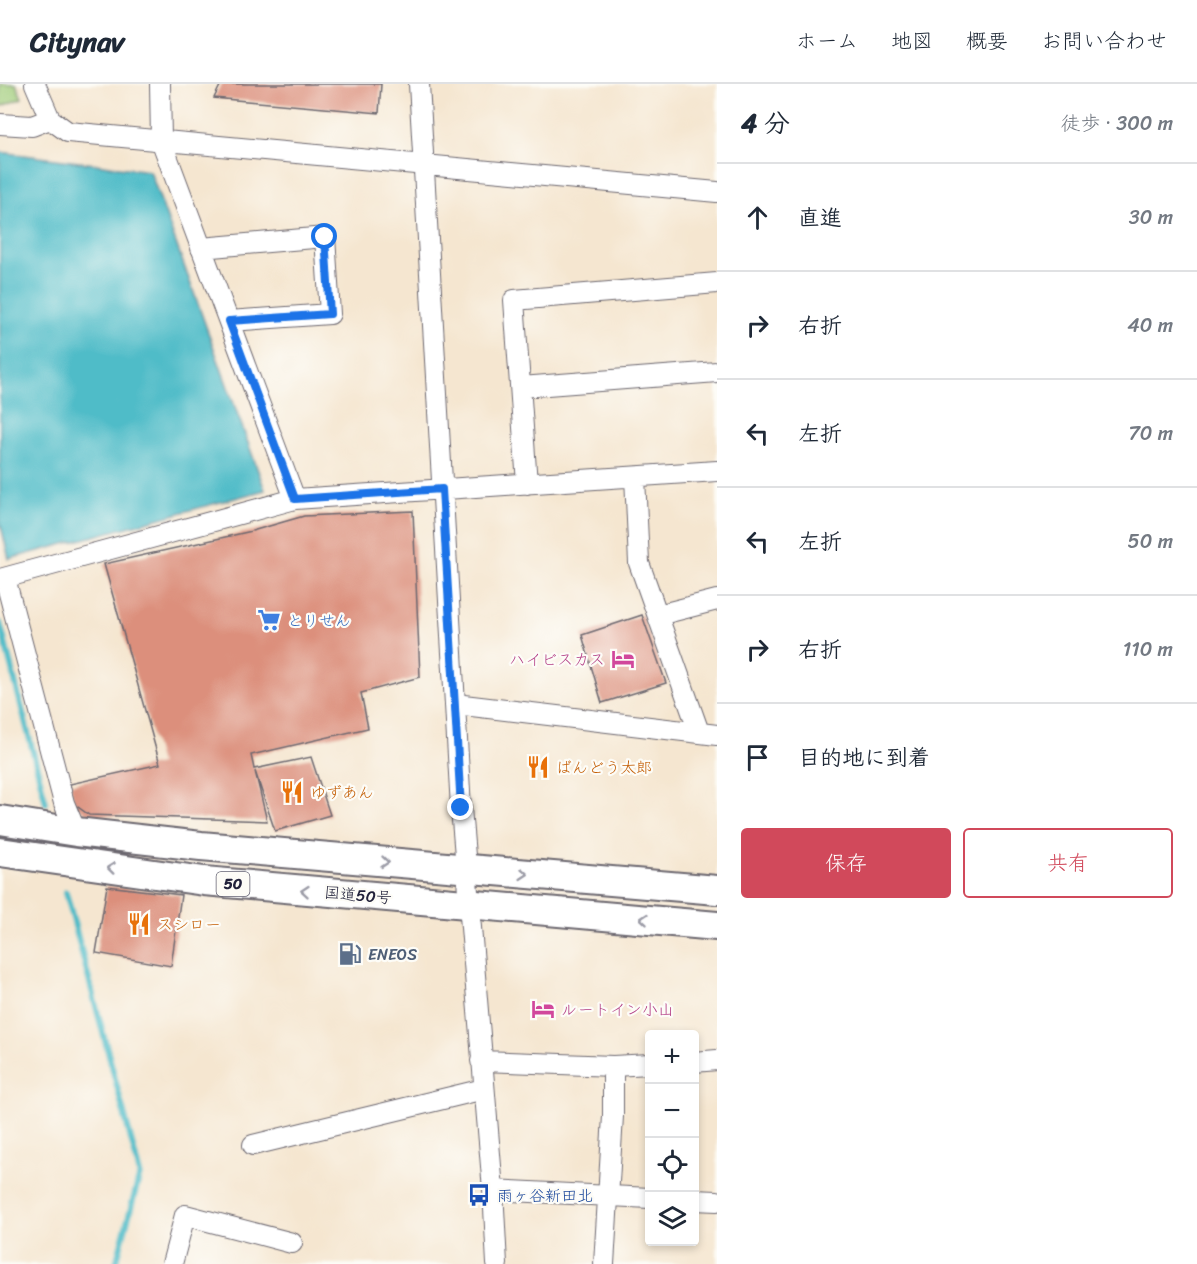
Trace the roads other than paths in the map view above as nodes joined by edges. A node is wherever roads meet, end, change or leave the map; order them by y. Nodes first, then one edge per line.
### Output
1 (35, 84) edge
2 (160, 84) edge
3 (419, 84) edge
4 (50, 119) junction
5 (0, 124) edge
6 (161, 140) junction
7 (424, 167) junction
8 (717, 192) edge
9 (201, 248) junction
10 (717, 283) edge
11 (229, 321) junction
12 (717, 372) edge
13 (521, 387) junction
14 (717, 471) edge
15 (634, 477) junction
16 (527, 483) junction
17 (442, 489) junction
18 (295, 499) junction
19 (3, 579) edge
20 (717, 600) edge
21 (658, 615) junction
22 (455, 704) junction
23 (708, 734) edge
24 (0, 820) edge
25 (76, 832) junction
26 (0, 852) edge
27 (465, 870) junction
28 (717, 890) edge
29 (468, 903) junction
30 (717, 926) edge
31 (717, 1060) edge
32 (481, 1061) junction
33 (699, 1062) edge
34 (645, 1064) edge
35 (613, 1066) junction
36 (484, 1089) junction
37 (253, 1145) dead end
38 (493, 1190) junction
39 (608, 1196) junction
40 (645, 1198) edge
41 (699, 1200) edge
42 (717, 1201) edge
43 (292, 1243) dead end
44 (172, 1264) edge
45 (496, 1264) edge
46 (604, 1264) edge

1 - 4 street
2 - 6 street
3 - 7 street
4 - 5 street
4 - 6 street
6 - 7 street
6 - 9 street
7 - 8 street
7 - 17 street
9 - 11 street
9 - 11 street
10 - 13 street
11 - 18 street
12 - 13 street
13 - 16 street
14 - 15 street
15 - 16 street
15 - 21 street
16 - 17 street
17 - 18 street
17 - 22 street
18 - 19 street
19 - 25 street
20 - 21 street
21 - 23 street
22 - 23 street
22 - 27 street
24 - 25 highway, 50
25 -> 27 highway, 50
29 -> 26 highway, 国道50号 / 50
27 -> 28 highway, 50
27 - 29 street
30 -> 29 highway, 国道50号 / 50
29 - 32 street
31 - 33 street
32 - 35 street
32 - 36 street
34 - 35 street
35 - 39 street
36 - 37 street
36 - 38 street
38 - 39 street
38 - 45 street
39 - 40 street
39 - 46 street
41 - 42 street
43 - 44 street

